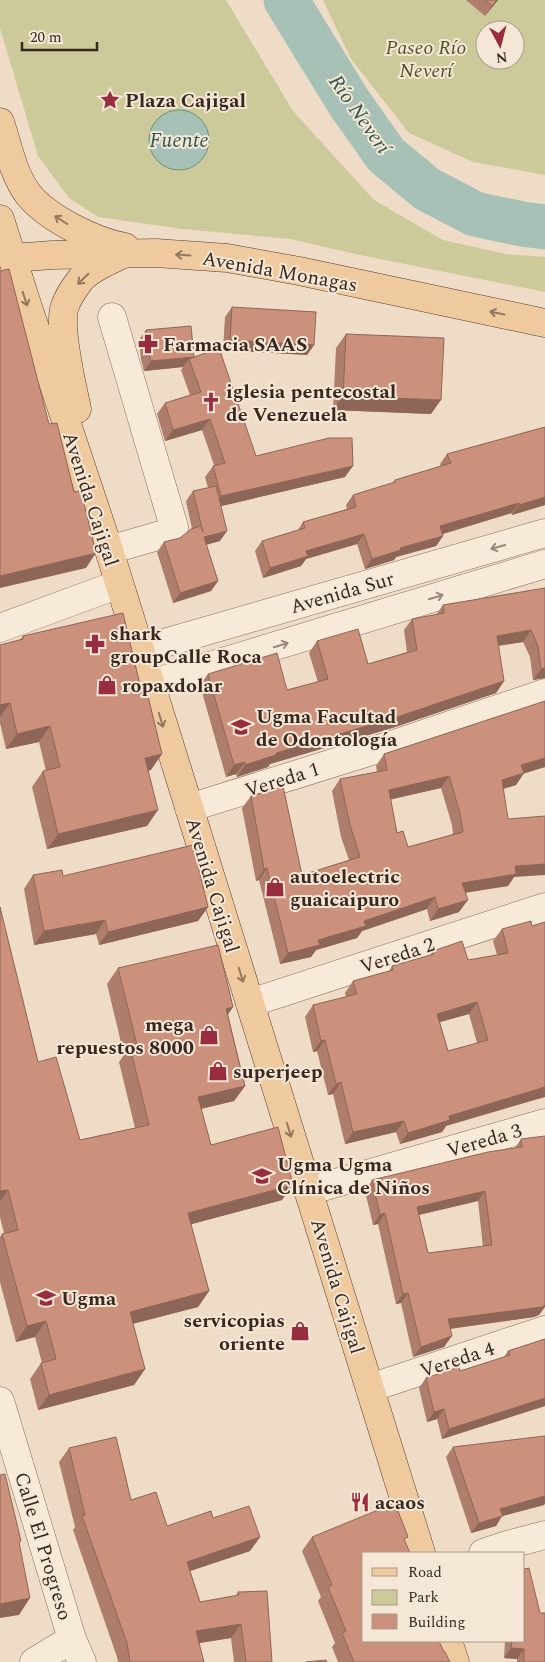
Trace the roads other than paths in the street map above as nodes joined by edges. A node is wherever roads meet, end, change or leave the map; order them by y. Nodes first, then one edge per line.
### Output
1 (0, 122) edge
2 (0, 219) edge
3 (156, 253) junction
4 (124, 254) junction
5 (6, 260) edge
6 (112, 317) dead end
7 (545, 323) edge
8 (545, 533) edge
9 (106, 540) junction
10 (545, 564) edge
11 (119, 584) junction
12 (0, 628) edge
13 (140, 650) junction
14 (150, 684) junction
15 (545, 693) edge
16 (189, 808) junction
17 (545, 907) edge
18 (250, 1003) junction
19 (545, 1122) edge
20 (308, 1190) junction
21 (545, 1330) edge
22 (370, 1388) junction
23 (0, 1401) edge
24 (545, 1535) edge
25 (421, 1552) edge
26 (486, 1552) edge
27 (448, 1642) edge
28 (77, 1650) edge
29 (34, 1662) edge
30 (455, 1662) edge

3 -> 1 main road
2 - 5 main road, Avenida Cajigal
3 - 4 main road, Avenida Monagas
7 -> 3 main road, Avenida Monagas
4 - 5 main road, Avenida Monagas
4 -> 9 main road
5 -> 9 main road, Avenida Cajigal
6 - 9 street
8 -> 13 street, Avenida Sur
9 - 11 main road, Avenida Cajigal
14 -> 10 street, Avenida Sur
11 - 12 street
11 - 13 main road, Avenida Cajigal
13 - 14 main road, Avenida Cajigal
14 -> 16 main road, Avenida Cajigal
15 - 16 street, Vereda 1
16 -> 18 main road, Avenida Cajigal
17 - 18 street, Vereda 2
18 -> 20 main road, Avenida Cajigal
19 - 20 street, Vereda 3
20 - 22 main road, Avenida Cajigal
21 - 22 street, Vereda 4
22 - 25 main road, Avenida Cajigal
23 - 28 street, Calle El Progreso
24 - 26 street
27 - 30 main road
28 - 29 street

